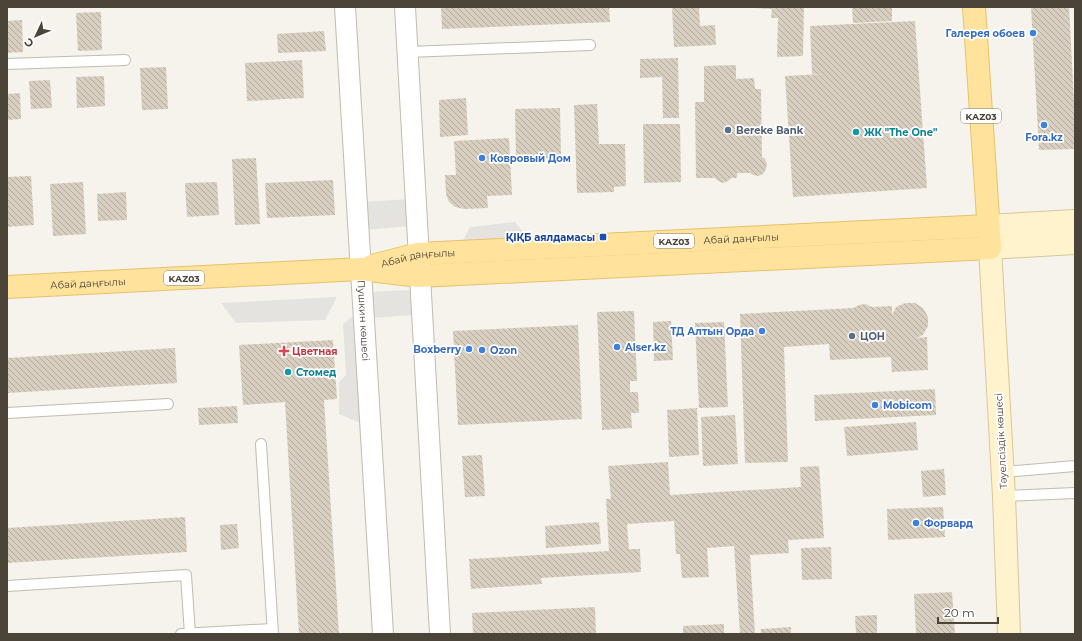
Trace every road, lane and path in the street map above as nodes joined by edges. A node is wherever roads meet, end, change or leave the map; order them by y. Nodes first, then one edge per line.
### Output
1 (345, 7) edge
2 (405, 7) edge
3 (974, 7) edge
4 (590, 45) dead end
5 (408, 52) junction
6 (125, 60) dead end
7 (7, 64) edge
8 (1075, 221) edge
9 (988, 226) junction
10 (1075, 243) edge
11 (990, 248) junction
12 (418, 254) junction
13 (361, 269) junction
14 (419, 276) junction
15 (7, 287) edge
16 (168, 404) dead end
17 (7, 413) edge
18 (261, 444) dead end
19 (1075, 466) edge
20 (1003, 472) junction
21 (1075, 493) edge
22 (1004, 496) junction
23 (7, 586) edge
24 (273, 632) edge
25 (181, 634) edge
26 (190, 634) edge
27 (383, 634) edge
28 (440, 634) edge
29 (1009, 634) edge

1 - 13 street, Пушкин көшесі
2 - 5 street
3 - 9 main road, KАZ03
4 - 5 lane
5 - 12 street
6 - 7 lane
8 - 9 main road, Абай даңғылы
9 - 11 main road, KАZ03
9 - 12 main road, Абай даңғылы / KАZ03
10 - 11 main road, Абай даңғылы
11 - 14 main road, Абай даңғылы / KАZ03
11 - 20 main road, Тәуелсіздік көшесі
12 - 13 main road, Абай даңғылы / KАZ03
12 - 14 street
13 - 14 main road, Абай даңғылы / KАZ03
13 - 15 main road, Абай даңғылы / KАZ03
13 - 27 street, Пушкин көшесі
14 - 28 street
16 - 17 lane
18 - 24 lane
19 - 20 lane
20 - 22 main road, Тәуелсіздік көшесі
21 - 22 lane
22 - 29 main road, Тәуелсіздік көшесі
23 - 26 lane
24 - 26 lane
25 - 26 lane

